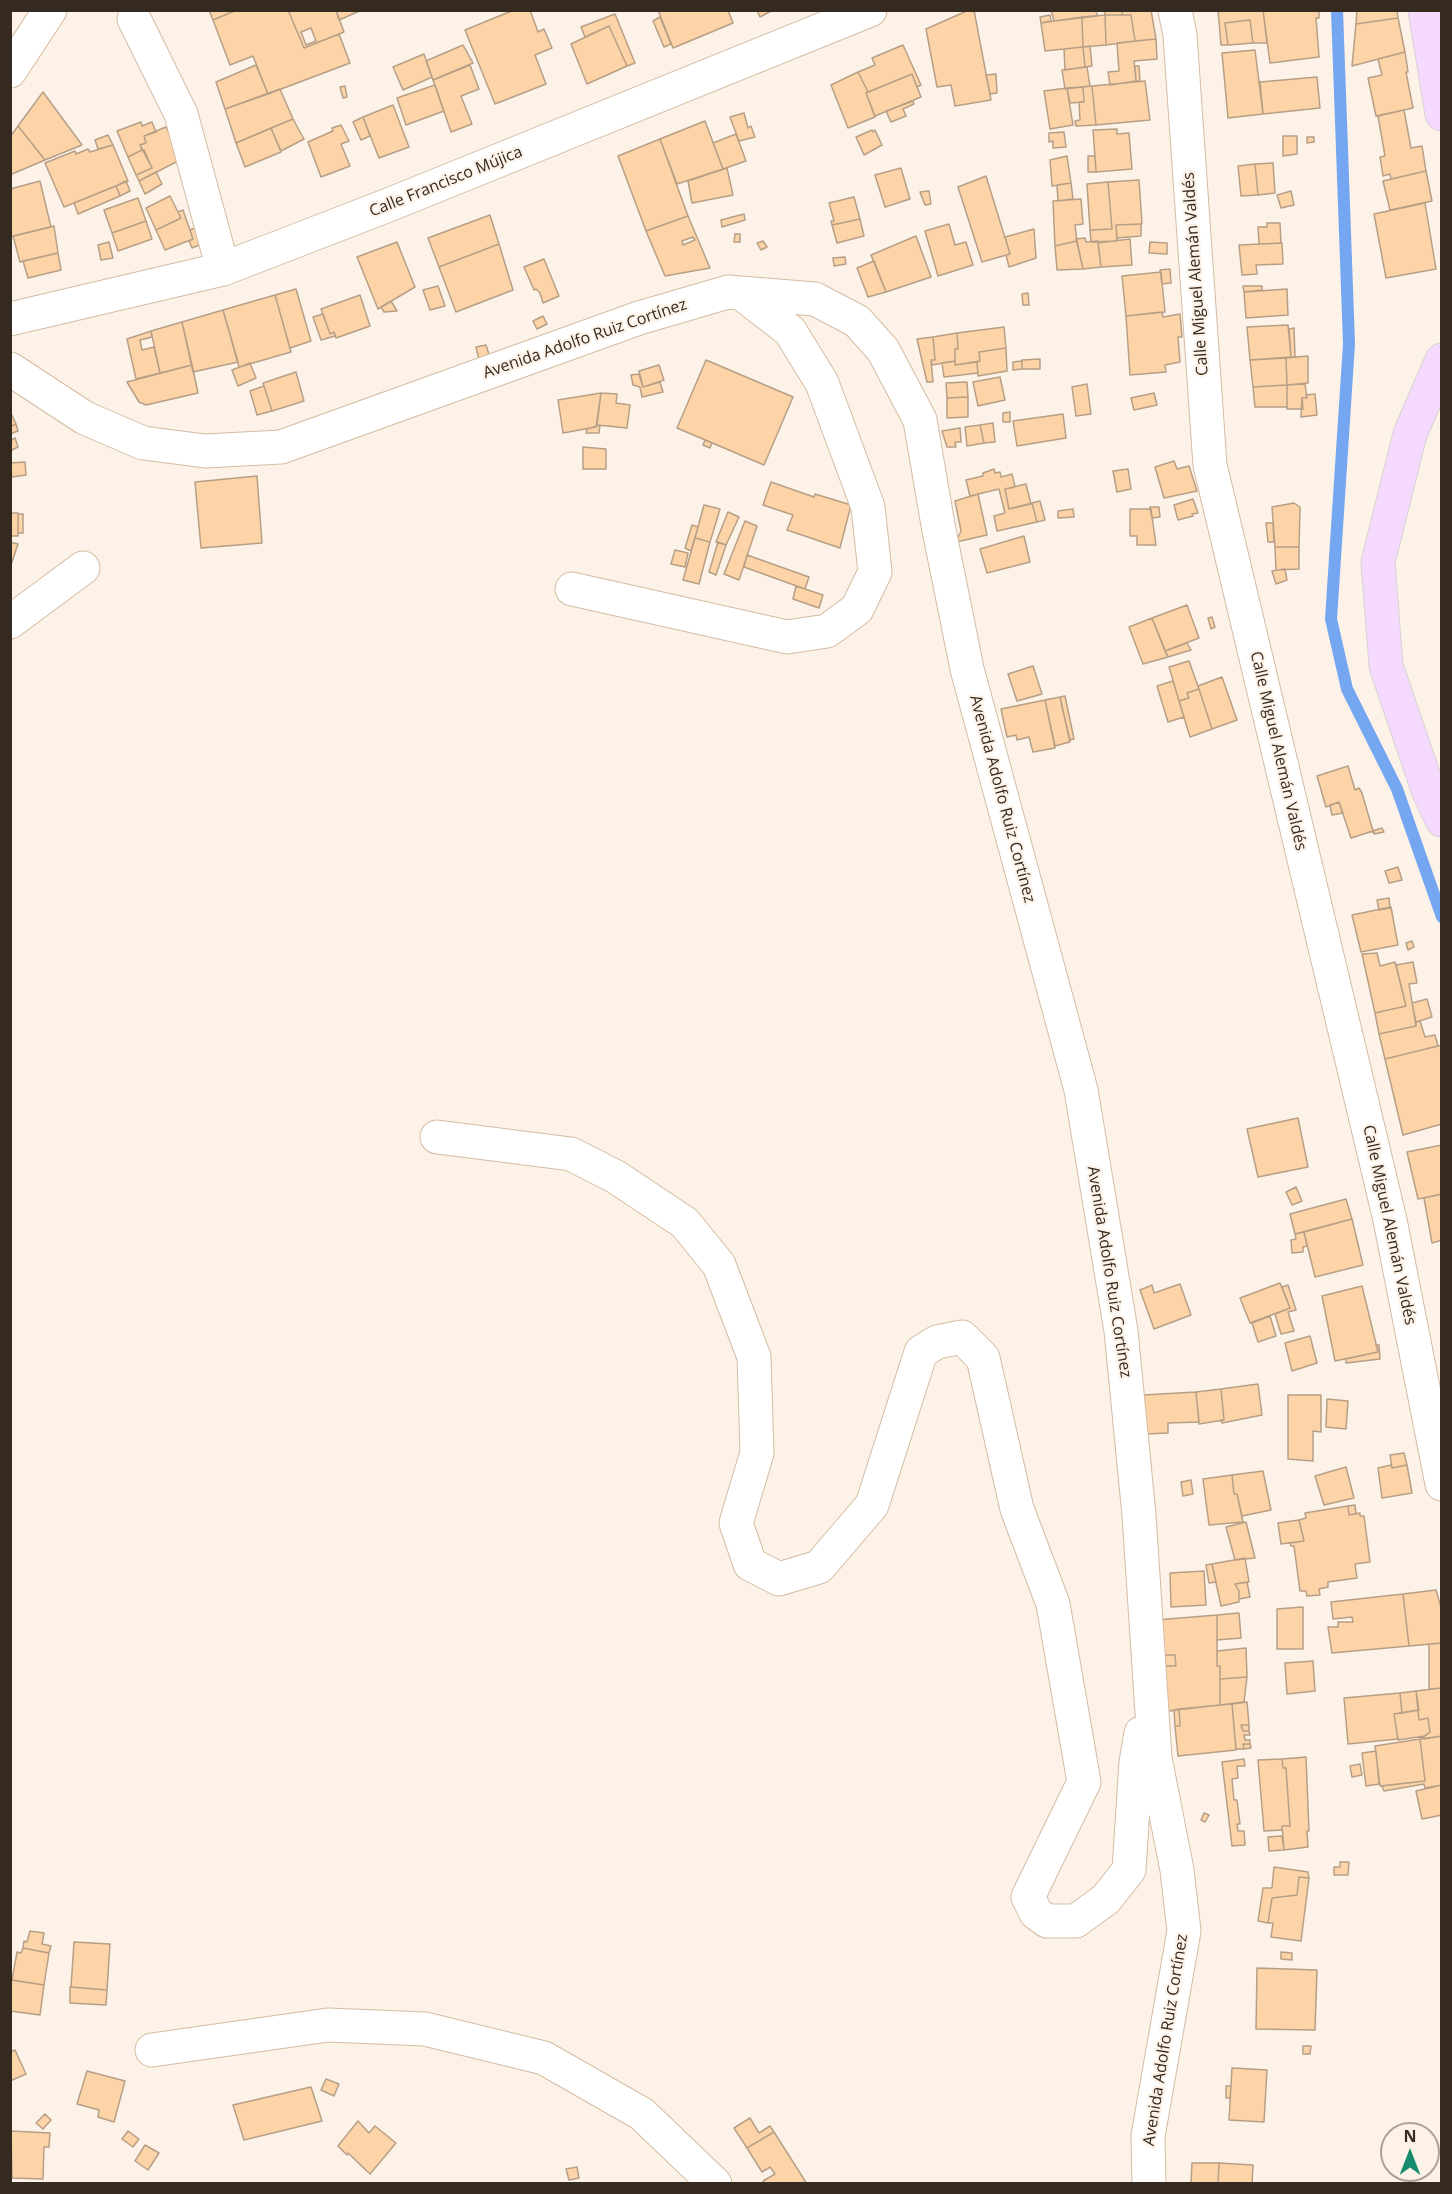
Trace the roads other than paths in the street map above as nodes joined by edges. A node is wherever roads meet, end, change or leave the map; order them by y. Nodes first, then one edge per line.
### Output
1 (50, 10) edge
2 (870, 10) edge
3 (1175, 10) edge
4 (1425, 10) edge
5 (134, 19) dead end
6 (10, 72) edge
7 (1442, 114) edge
8 (223, 268) junction
9 (742, 294) junction
10 (10, 319) edge
11 (1442, 360) edge
12 (10, 369) edge
13 (83, 568) dead end
14 (572, 589) dead end
15 (10, 622) edge
16 (1442, 820) edge
17 (437, 1137) dead end
18 (1442, 1484) edge
19 (1149, 1687) junction
20 (152, 2050) dead end
21 (715, 2184) edge
22 (1149, 2184) edge

1 - 6 street
2 - 8 street, Calle Francisco Mújica
3 - 18 street, Calle Miguel Alemán Valdés
4 - 7 main road
5 - 8 street
8 - 10 street, Calle Francisco Mújica
9 - 12 street, Avenida Adolfo Ruiz Cortínez
9 - 14 street
9 - 19 street, Avenida Adolfo Ruiz Cortínez
11 - 16 main road
13 - 15 street
17 - 19 street
19 - 22 street, Avenida Adolfo Ruiz Cortínez
20 - 21 street

